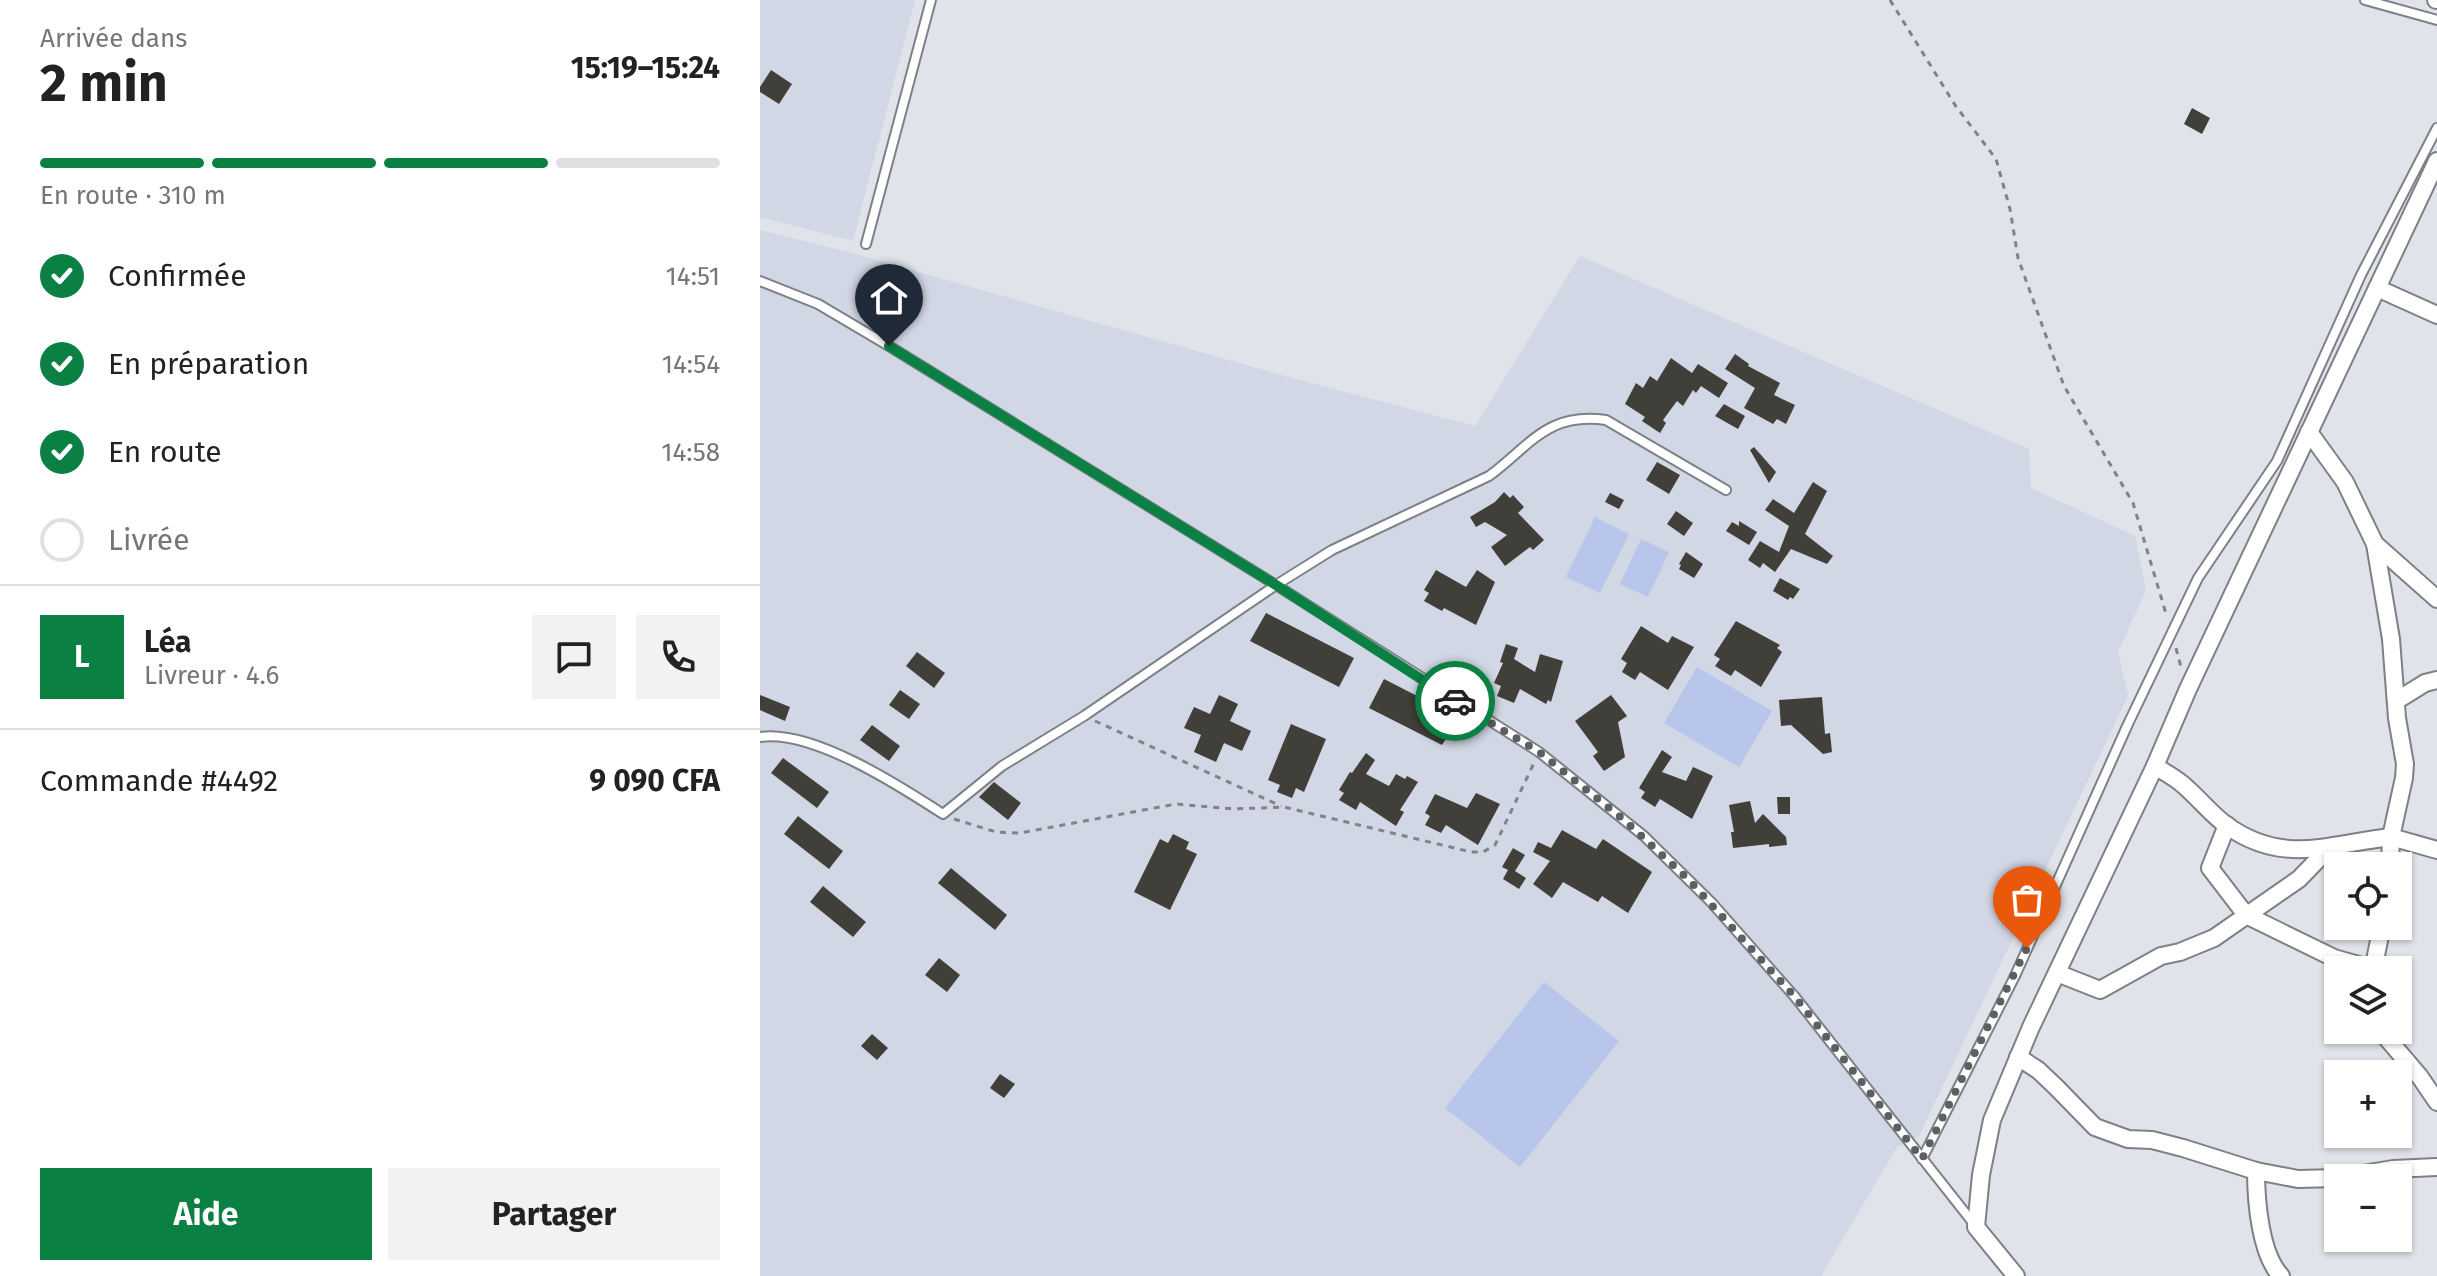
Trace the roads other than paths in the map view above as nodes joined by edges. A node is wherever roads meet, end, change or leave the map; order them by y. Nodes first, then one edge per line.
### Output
1 (931, 0) edge
2 (2365, 0) edge
3 (2437, 20) edge
4 (2437, 128) edge
5 (2437, 161) edge
6 (866, 244) dead end
7 (760, 281) edge
8 (2377, 288) junction
9 (2437, 315) edge
10 (2309, 432) junction
11 (1726, 490) dead end
12 (2375, 544) junction
13 (1276, 585) junction
14 (2437, 599) edge
15 (2437, 680) edge
16 (2396, 701) junction
17 (760, 737) edge
18 (2155, 766) junction
19 (2227, 825) junction
20 (2391, 837) junction
21 (2330, 847) junction
22 (2437, 850) edge
23 (2390, 852) edge
24 (2246, 915) junction
25 (2330, 956) edge
26 (2057, 973) junction
27 (2392, 1044) edge
28 (2018, 1057) junction
29 (2437, 1101) edge
30 (1922, 1159) junction
31 (2437, 1167) edge
32 (2412, 1168) edge
33 (2256, 1171) junction
34 (2324, 1178) edge
35 (1976, 1227) junction
36 (2016, 1276) edge
37 (2281, 1276) edge

1 - 6 lane
2 - 3 lane
4 - 30 lane
5 - 8 street
7 - 13 lane
8 - 9 street
8 - 10 street
10 - 12 street
10 - 18 street
11 - 13 lane
12 - 14 street
12 - 16 street
13 - 17 lane
13 - 30 lane
15 - 16 street
16 - 20 street
18 - 19 street
18 - 26 street
19 - 21 street
19 - 24 street
20 - 21 street
20 - 22 street
20 - 23 street
21 - 24 street
24 - 25 street
24 - 26 street
26 - 28 street
27 - 29 street
28 - 33 street
28 - 35 street
30 - 35 lane
31 - 32 street
33 - 34 street
33 - 37 street
35 - 36 street

